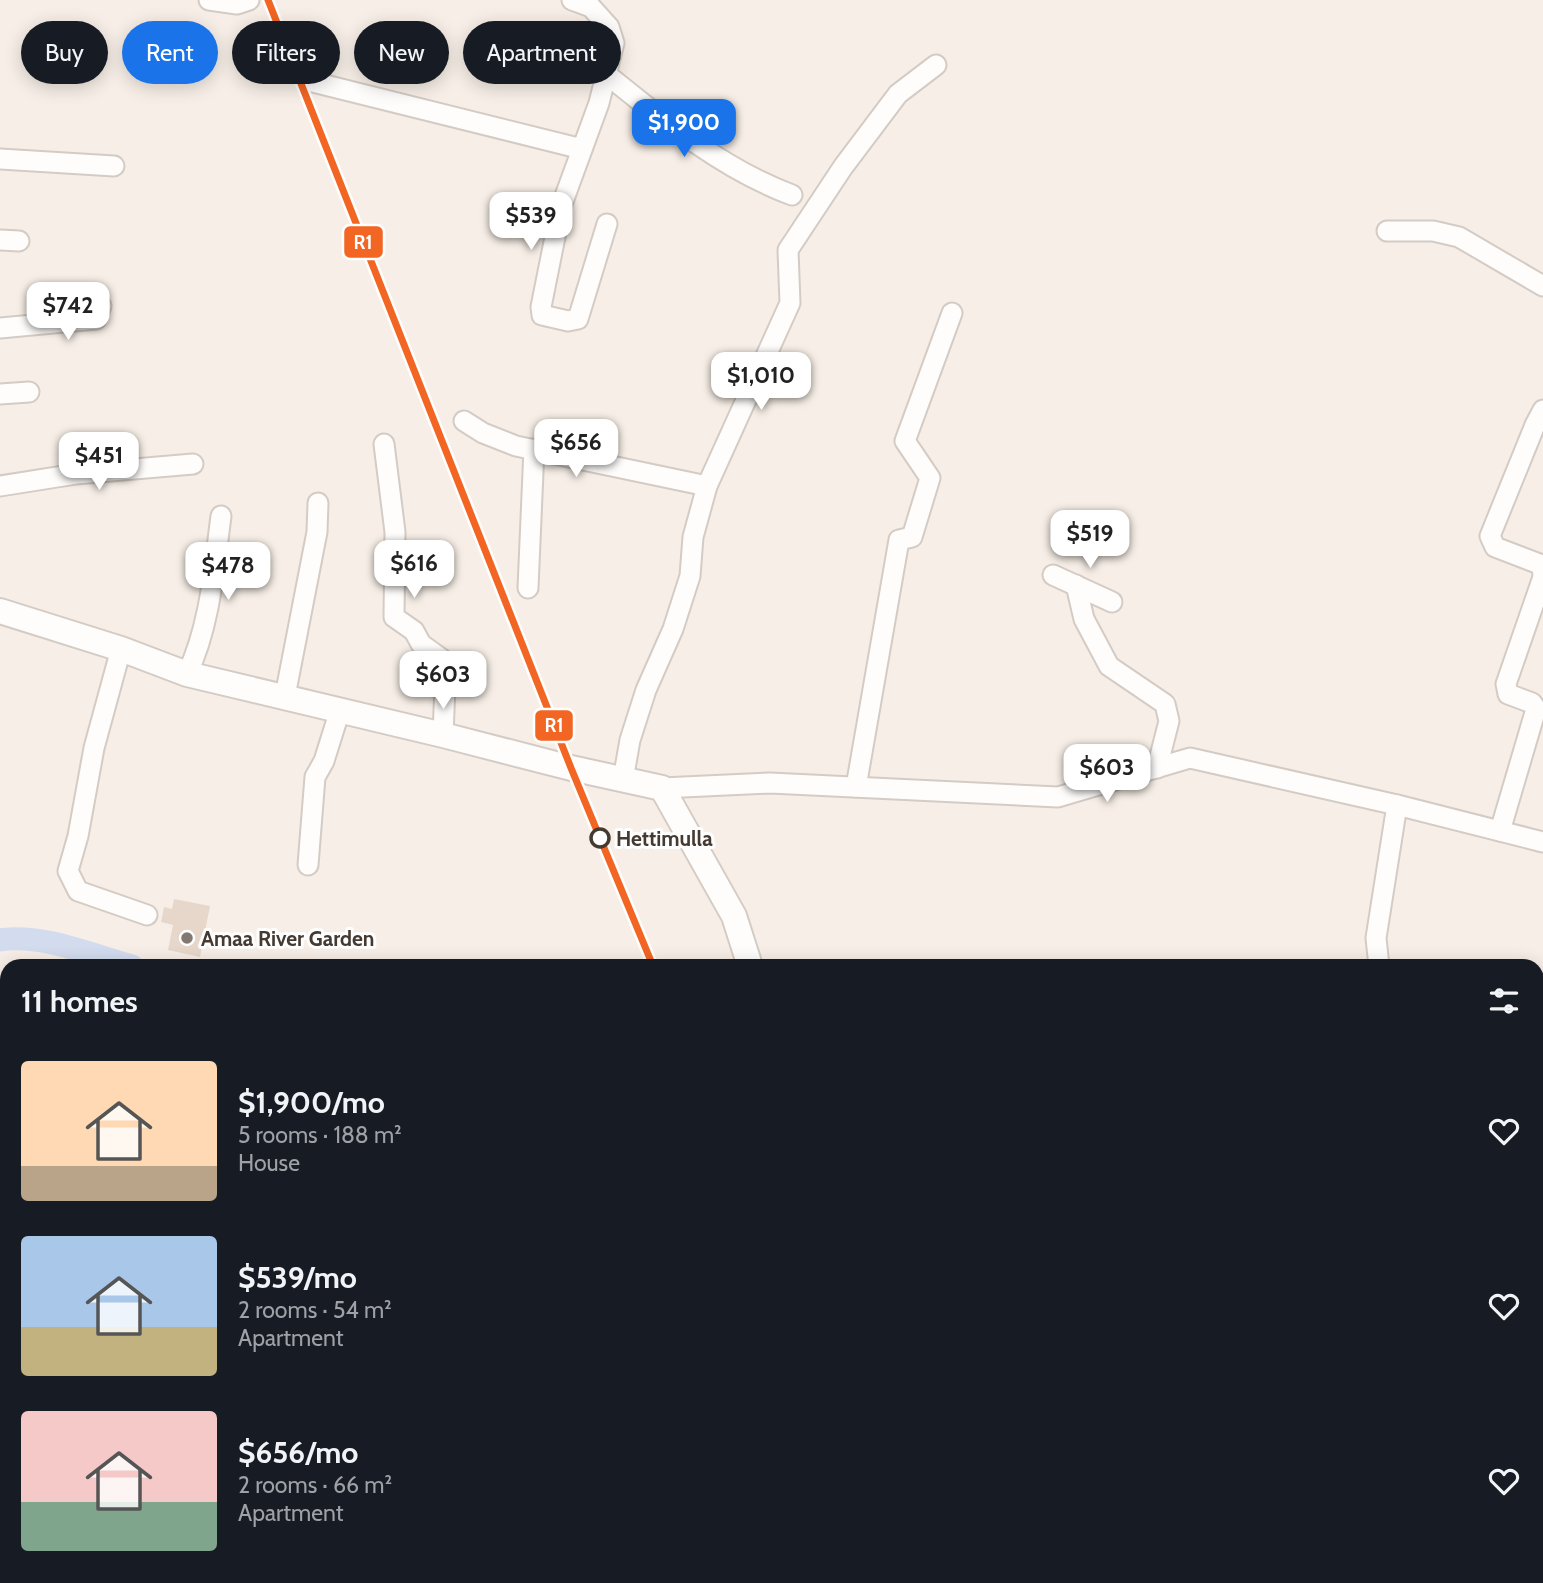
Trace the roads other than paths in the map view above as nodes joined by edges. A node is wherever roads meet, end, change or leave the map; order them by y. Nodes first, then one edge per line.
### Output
1 (209, 0) edge
2 (249, 0) edge
3 (572, 0) edge
4 (604, 21) edge
5 (936, 65) dead end
6 (321, 84) edge
7 (603, 84) edge
8 (620, 84) edge
9 (582, 149) junction
10 (0, 159) edge
11 (114, 166) dead end
12 (792, 195) dead end
13 (607, 224) dead end
14 (1387, 231) dead end
15 (1543, 286) edge
16 (102, 306) dead end
17 (952, 313) dead end
18 (0, 328) edge
19 (29, 391) dead end
20 (0, 394) edge
21 (1543, 411) edge
22 (464, 421) dead end
23 (384, 444) dead end
24 (534, 449) junction
25 (193, 464) dead end
26 (0, 486) edge
27 (707, 486) junction
28 (318, 503) dead end
29 (221, 516) dead end
30 (1053, 575) dead end
31 (1076, 585) junction
32 (528, 588) dead end
33 (1112, 602) dead end
34 (0, 611) edge
35 (121, 649) junction
36 (187, 674) junction
37 (285, 696) junction
38 (1538, 697) edge
39 (340, 710) junction
40 (443, 734) junction
41 (1157, 768) junction
42 (623, 780) junction
43 (856, 787) junction
44 (662, 788) junction
45 (1397, 805) junction
46 (1500, 831) junction
47 (1543, 842) edge
48 (308, 865) dead end
49 (147, 915) dead end
50 (748, 959) edge
51 (1378, 959) edge

1 - 2 street
3 - 4 street
5 - 27 street
6 - 9 street
7 - 9 street
8 - 12 street
9 - 13 street
10 - 11 street
14 - 15 street
16 - 18 street
17 - 43 street
19 - 20 street
21 - 38 street
22 - 24 street
23 - 40 street
24 - 27 street
24 - 32 street
25 - 26 street
27 - 42 street
28 - 37 street
29 - 36 street
30 - 31 street
31 - 33 street
31 - 41 street
34 - 35 main road
35 - 36 main road
35 - 49 street
36 - 37 main road
37 - 39 main road
38 - 46 street
39 - 40 main road
39 - 48 street
40 - 42 main road
41 - 43 street
41 - 45 street
42 - 44 main road
43 - 44 street
44 - 50 main road
45 - 46 street
45 - 51 street
46 - 47 street

